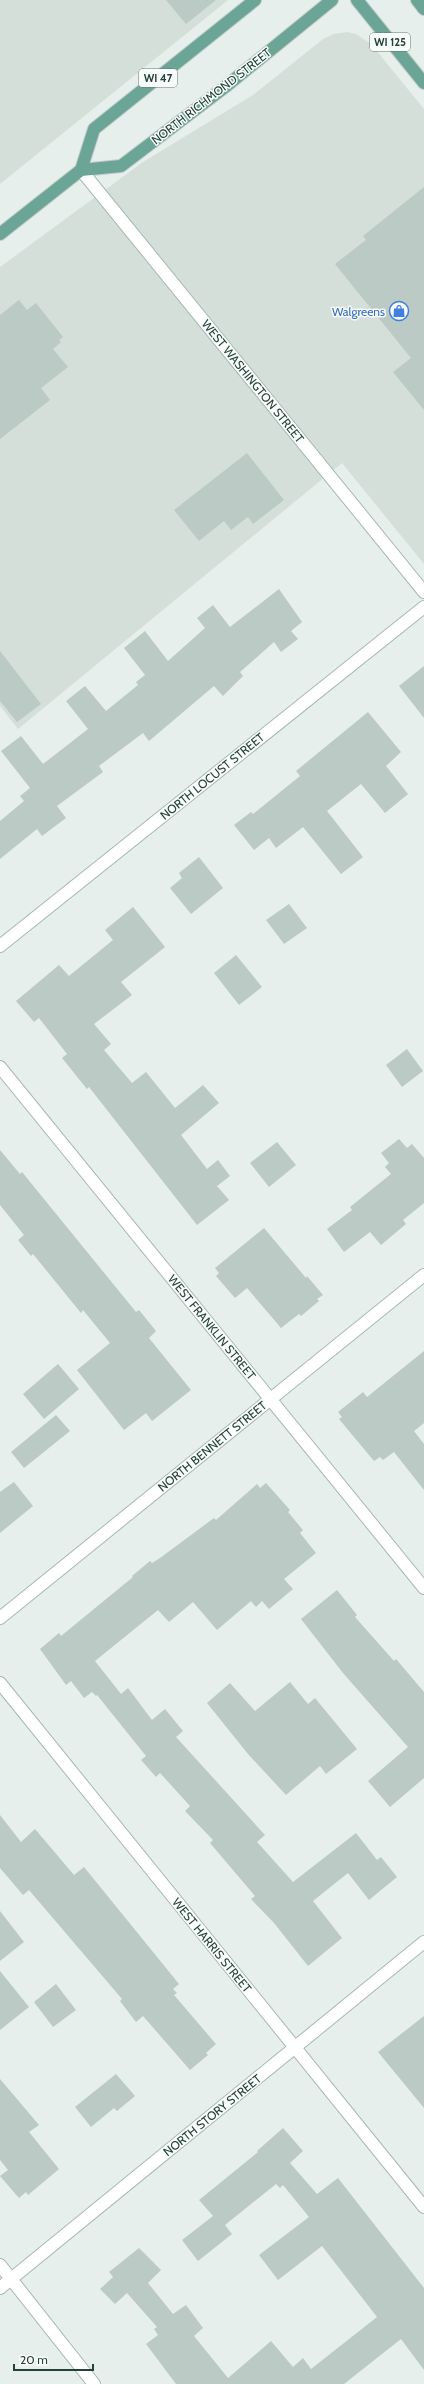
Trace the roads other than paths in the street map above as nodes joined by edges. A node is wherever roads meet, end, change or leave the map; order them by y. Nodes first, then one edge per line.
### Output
1 (255, 0) edge
2 (332, 0) edge
3 (357, 0) edge
4 (417, 0) edge
5 (424, 9) edge
6 (424, 83) edge
7 (81, 170) junction
8 (0, 234) edge
9 (424, 592) edge
10 (424, 607) edge
11 (0, 946) edge
12 (0, 1067) edge
13 (424, 1275) edge
14 (270, 1399) junction
15 (424, 1588) edge
16 (0, 1618) edge
17 (0, 1683) edge
18 (424, 1942) edge
19 (295, 2048) junction
20 (424, 2207) edge
21 (0, 2265) edge
22 (11, 2279) junction
23 (0, 2288) edge
24 (94, 2384) edge

1 - 7 main road, WI 47
2 - 7 main road, NORTH RICHMOND STREET
3 - 6 main road, WI 125
4 - 5 main road
7 - 8 main road
7 - 9 street, WEST WASHINGTON STREET
10 - 11 street, NORTH LOCUST STREET
12 - 14 street, WEST FRANKLIN STREET
13 - 14 street, NORTH BENNETT STREET
14 - 15 street, WEST FRANKLIN STREET
14 - 16 street, NORTH BENNETT STREET
17 - 19 street, WEST HARRIS STREET
18 - 19 street, NORTH STORY STREET
19 - 20 street, WEST HARRIS STREET
19 - 22 street, NORTH STORY STREET
21 - 22 street
22 - 23 street, NORTH STORY STREET
22 - 24 street

